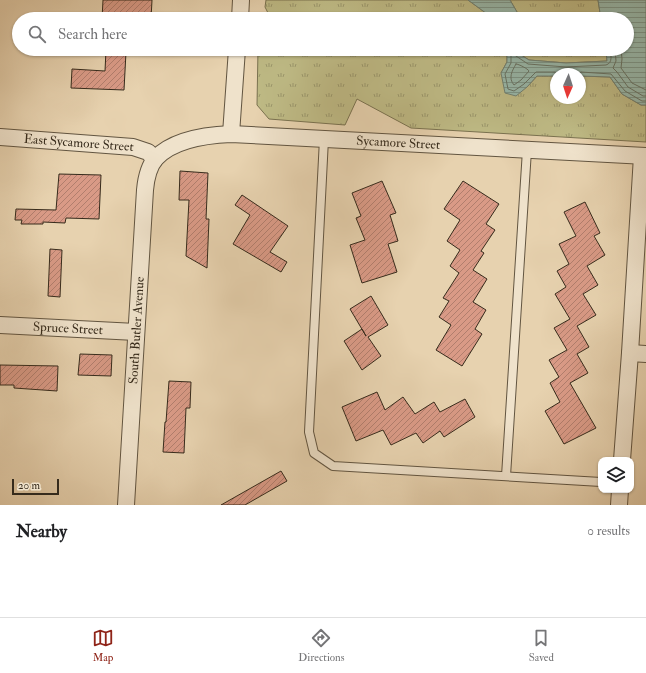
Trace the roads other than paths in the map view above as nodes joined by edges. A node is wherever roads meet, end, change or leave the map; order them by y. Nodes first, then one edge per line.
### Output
1 (241, 0) edge
2 (240, 12) edge
3 (237, 56) edge
4 (231, 134) junction
5 (0, 137) edge
6 (324, 139) junction
7 (527, 150) junction
8 (644, 156) edge
9 (155, 158) junction
10 (0, 325) edge
11 (136, 332) junction
12 (630, 353) junction
13 (646, 354) edge
14 (622, 457) edge
15 (506, 476) junction
16 (598, 482) edge
17 (620, 493) edge
18 (126, 505) edge
19 (618, 505) edge

1 - 2 street
3 - 4 street
4 - 6 street, Sycamore Street
4 - 9 street, Sycamore Street
5 - 9 street, East Sycamore Street
6 - 7 street, Sycamore Street
6 - 15 lane
7 - 8 street, Sycamore Street
7 - 15 lane
8 - 12 street
9 - 11 street, South Butler Avenue
10 - 11 street, Spruce Street
11 - 18 street, South Butler Avenue
12 - 13 street
12 - 14 street
15 - 16 lane
17 - 19 street

